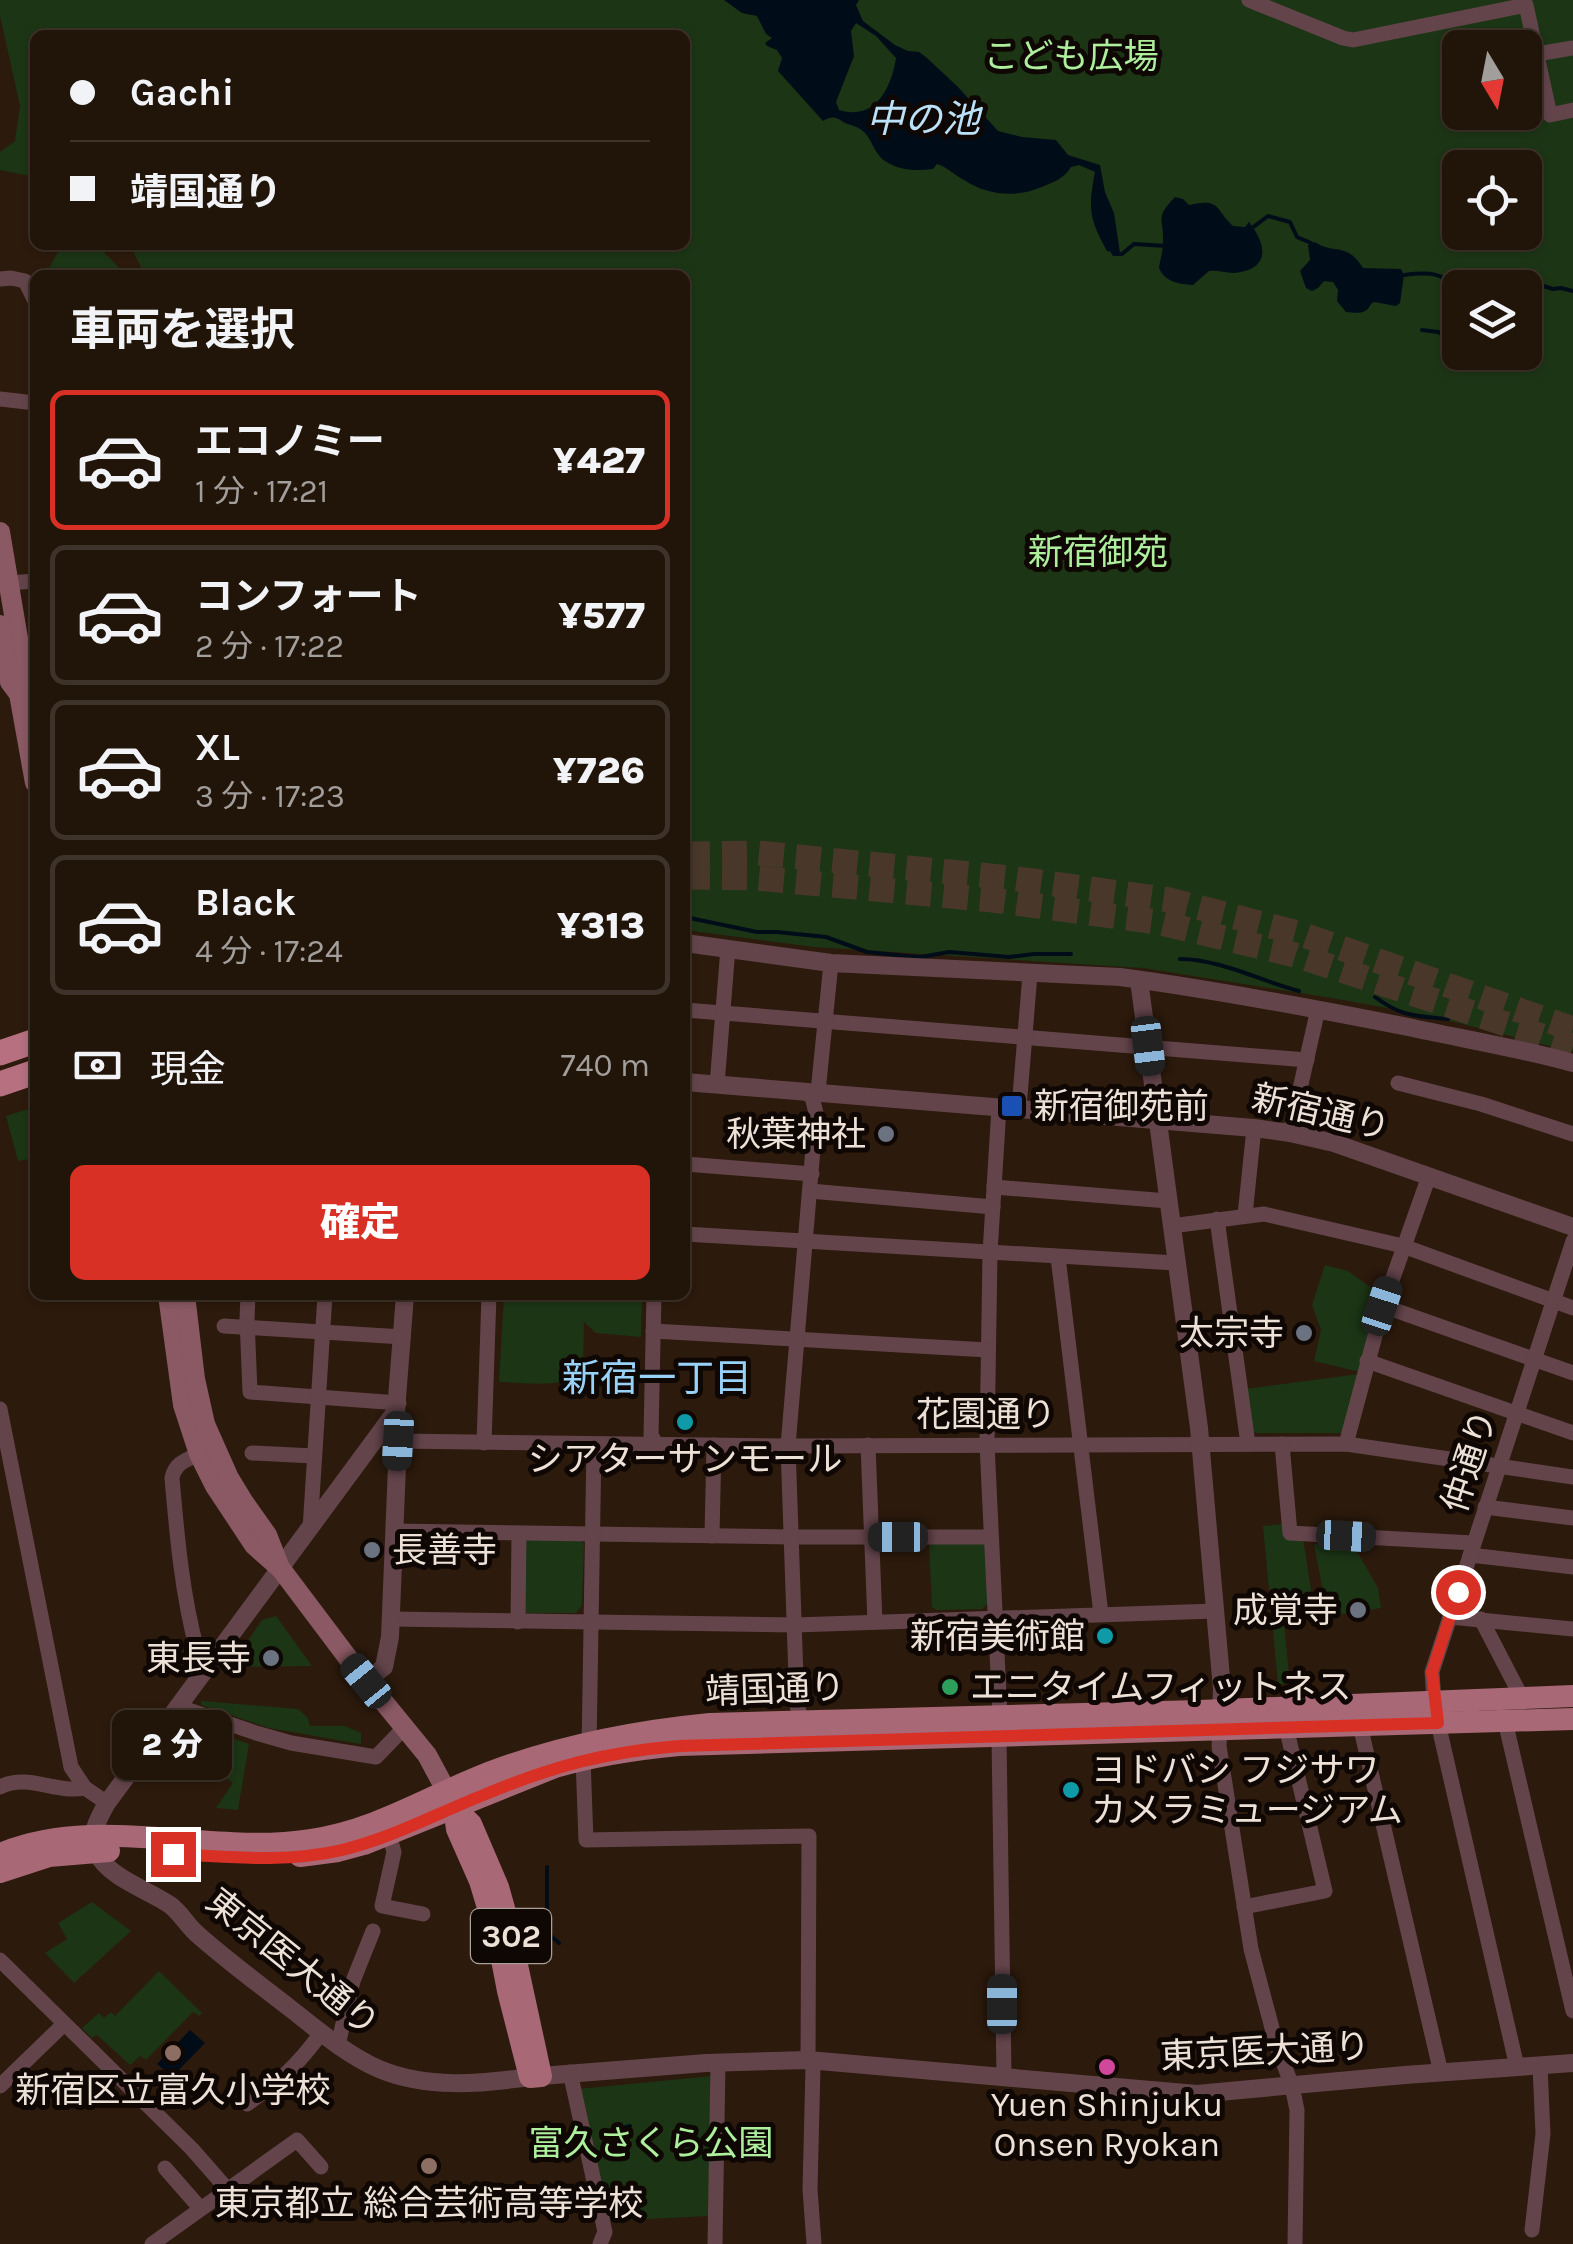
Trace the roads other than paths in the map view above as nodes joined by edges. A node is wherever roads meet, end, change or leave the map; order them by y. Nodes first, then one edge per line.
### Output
1 (1249, 0) edge
2 (1531, 30) edge
3 (1573, 48) edge
4 (1542, 53) edge
5 (1542, 80) edge
6 (1573, 110) edge
7 (0, 279) edge
8 (30, 290) edge
9 (0, 399) edge
10 (30, 402) edge
11 (0, 532) edge
12 (30, 581) edge
13 (9, 583) junction
14 (0, 625) edge
15 (27, 693) edge
16 (30, 727) edge
17 (690, 944) edge
18 (728, 948) junction
19 (831, 962) junction
20 (1030, 974) junction
21 (1139, 980) junction
22 (690, 1010) edge
23 (1318, 1010) junction
24 (723, 1013) junction
25 (825, 1020) junction
26 (1024, 1036) junction
27 (30, 1043) edge
28 (1148, 1046) junction
29 (0, 1053) edge
30 (1307, 1060) junction
31 (1573, 1063) edge
32 (30, 1074) edge
33 (690, 1082) edge
34 (1398, 1083) dead end
35 (0, 1084) edge
36 (717, 1084) junction
37 (811, 1092) junction
38 (999, 1107) junction
39 (1019, 1108) junction
40 (1157, 1121) junction
41 (1254, 1128) junction
42 (1290, 1132) junction
43 (1573, 1134) edge
44 (690, 1165) edge
45 (1429, 1176) junction
46 (811, 1183) junction
47 (994, 1187) junction
48 (1168, 1201) junction
49 (993, 1207) junction
50 (1245, 1215) junction
51 (1217, 1219) junction
52 (1171, 1226) junction
53 (1573, 1227) edge
54 (690, 1234) edge
55 (1573, 1241) edge
56 (804, 1243) junction
57 (1402, 1246) junction
58 (990, 1253) junction
59 (1058, 1257) junction
60 (1176, 1263) junction
61 (169, 1300) edge
62 (186, 1300) edge
63 (248, 1300) edge
64 (325, 1300) edge
65 (405, 1300) edge
66 (490, 1300) edge
67 (654, 1300) edge
68 (1552, 1300) junction
69 (1382, 1306) junction
70 (1573, 1308) edge
71 (224, 1326) dead end
72 (247, 1328) junction
73 (653, 1331) junction
74 (322, 1333) junction
75 (402, 1337) junction
76 (796, 1341) junction
77 (988, 1350) junction
78 (1534, 1359) junction
79 (1367, 1361) junction
80 (1573, 1372) edge
81 (318, 1397) junction
82 (399, 1403) junction
83 (0, 1409) edge
84 (1516, 1413) junction
85 (1573, 1433) edge
86 (390, 1437) junction
87 (484, 1442) junction
88 (656, 1444) junction
89 (868, 1444) junction
90 (987, 1444) junction
91 (1080, 1444) junction
92 (1200, 1444) junction
93 (1248, 1444) junction
94 (1282, 1444) junction
95 (1346, 1444) junction
96 (594, 1445) junction
97 (714, 1445) junction
98 (788, 1446) junction
99 (252, 1453) dead end
100 (199, 1454) junction
101 (314, 1456) junction
102 (1499, 1466) junction
103 (1573, 1477) edge
104 (1485, 1508) junction
105 (1573, 1518) edge
106 (310, 1529) junction
107 (394, 1531) junction
108 (519, 1534) junction
109 (592, 1534) junction
110 (712, 1536) junction
111 (791, 1537) junction
112 (870, 1537) junction
113 (992, 1537) junction
114 (1472, 1549) junction
115 (1573, 1568) edge
116 (281, 1569) junction
117 (1215, 1610) junction
118 (1100, 1614) junction
119 (1450, 1617) junction
120 (995, 1618) junction
121 (1480, 1619) junction
122 (390, 1620) junction
123 (518, 1622) junction
124 (591, 1622) junction
125 (876, 1622) junction
126 (794, 1625) junction
127 (1573, 1629) edge
128 (213, 1660) junction
129 (366, 1681) junction
130 (1522, 1698) junction
131 (180, 1706) junction
132 (1573, 1707) edge
133 (1436, 1712) junction
134 (1220, 1720) junction
135 (1505, 1721) junction
136 (404, 1726) junction
137 (999, 1726) junction
138 (1286, 1726) junction
139 (1360, 1726) junction
140 (806, 1732) junction
141 (587, 1753) junction
142 (0, 1788) edge
143 (86, 1788) junction
144 (451, 1800) junction
145 (107, 1803) junction
146 (388, 1835) junction
147 (94, 1843) junction
148 (0, 1854) edge
149 (0, 1872) edge
150 (1244, 1907) junction
151 (423, 1914) dead end
152 (373, 1931) dead end
153 (0, 1960) edge
154 (1573, 2011) edge
155 (64, 2024) junction
156 (322, 2033) junction
157 (338, 2045) junction
158 (808, 2060) junction
159 (718, 2064) junction
160 (1540, 2066) junction
161 (1572, 2066) edge
162 (1517, 2067) junction
163 (570, 2072) junction
164 (1441, 2073) junction
165 (536, 2076) junction
166 (1004, 2076) junction
167 (0, 2086) edge
168 (1292, 2086) junction
169 (247, 2104) dead end
170 (165, 2168) dead end
171 (321, 2168) dead end
172 (227, 2189) junction
173 (200, 2208) junction
174 (1532, 2230) dead end
175 (152, 2244) edge
176 (600, 2244) edge
177 (715, 2244) edge
178 (814, 2244) edge
179 (1295, 2244) edge

1 - 2 street
3 - 4 street
5 - 6 street
7 - 8 street
9 - 10 street
11 - 13 main road
12 - 13 street
13 - 15 main road
14 - 15 main road
15 - 16 main road
17 - 18 street
18 - 19 street
18 - 24 street
19 - 20 street
19 - 25 street
20 - 21 street
20 - 26 street
21 - 23 street
21 - 28 street
22 - 24 street
23 - 30 street
23 - 31 street
24 - 25 street
24 - 36 street
25 - 26 street
25 - 37 street
26 - 28 street
26 - 39 street
27 - 29 highway
28 - 30 street
28 - 40 street
30 - 42 street
32 - 35 highway
33 - 36 street, 新宿通り
34 - 43 street
36 - 37 street, 新宿通り
37 - 38 street, 新宿通り
37 - 46 street
38 - 39 street, 新宿通り
38 - 47 street
39 - 40 street, 新宿通り
40 - 41 street, 新宿通り
40 - 48 street
41 - 42 street, 新宿通り
41 - 50 street
42 - 45 street, 新宿通り
44 - 46 street
45 - 53 street, 新宿通り
45 - 57 street
46 - 49 street
46 - 56 street
47 - 48 street
47 - 49 street
48 - 52 street
49 - 58 street
50 - 51 street
50 - 57 street
51 - 52 street
51 - 93 street
52 - 60 street
54 - 56 street
55 - 68 street, 仲通り
56 - 58 street
56 - 76 street
57 - 68 street
57 - 69 street
58 - 59 street
58 - 77 street
59 - 60 street
59 - 91 street
60 - 92 street
61 - 100 main road
62 - 116 main road
63 - 72 street
64 - 74 street
65 - 75 street
66 - 87 street
67 - 73 street
68 - 70 street
68 - 78 street, 仲通り
69 - 78 street
69 - 79 street
71 - 72 street
72 - 74 street
72 - 81 street
73 - 76 street
73 - 88 street
74 - 75 street
74 - 81 street
75 - 82 street
76 - 77 street
76 - 98 street
77 - 90 street
78 - 80 street
78 - 84 street, 仲通り
79 - 84 street
79 - 95 street
81 - 82 street
81 - 101 street
82 - 86 street
83 - 143 street
84 - 85 street
84 - 102 street, 仲通り
86 - 87 street, 花園通り
86 - 106 street
86 - 107 street
87 - 96 street, 花園通り
88 - 96 street, 花園通り
88 - 97 street, 花園通り
89 - 90 street, 花園通り
89 - 98 street, 花園通り
89 - 112 street
90 - 91 street, 花園通り
90 - 113 street
91 - 92 street, 花園通り
91 - 118 street
92 - 93 street, 花園通り
92 - 117 street
93 - 94 street, 花園通り
94 - 95 street, 花園通り
94 - 114 street
95 - 102 street, 花園通り
96 - 109 street
97 - 98 street, 花園通り
97 - 110 street
98 - 111 street
99 - 101 street
100 - 116 main road
100 - 128 street
101 - 106 street
102 - 103 street, 花園通り
102 - 104 street, 仲通り
104 - 105 street
104 - 114 street, 仲通り
106 - 116 street
107 - 108 street
107 - 122 street
108 - 109 street
108 - 123 street
109 - 110 street
109 - 124 street
110 - 111 street
111 - 112 street
111 - 126 street
112 - 113 street
112 - 125 street
113 - 120 street
114 - 115 street
114 - 119 street, 仲通り
116 - 128 street
116 - 129 main road
117 - 118 street
117 - 134 street
118 - 120 street
119 - 121 street
119 - 133 street, 仲通り
120 - 125 street
120 - 137 street
121 - 127 street
121 - 130 street
122 - 123 street
122 - 129 street
123 - 124 street
124 - 126 street
124 - 141 street
125 - 126 street
126 - 140 street
128 - 131 street
129 - 136 main road
130 - 132 main road, 靖国通り
130 - 133 main road, 靖国通り
131 - 136 street
131 - 145 street
132 - 135 main road, 靖国通り
133 - 134 main road, 靖国通り
133 - 135 main road, 靖国通り
133 - 139 main road, 靖国通り
133 - 162 street, 仲通り
134 - 137 main road, 靖国通り
134 - 138 main road, 靖国通り
134 - 150 street
135 - 154 street
136 - 144 main road
137 - 140 main road, 靖国通り
137 - 166 street
138 - 139 main road, 靖国通り
138 - 150 street
139 - 164 street
140 - 141 main road, 靖国通り
141 - 144 main road, 靖国通り
141 - 158 street
142 - 143 street
143 - 145 street
144 - 146 main road, 靖国通り
144 - 147 main road, 靖国通り
144 - 165 main road, 302
145 - 147 street
146 - 147 main road, 靖国通り
146 - 151 street
147 - 148 main road, 靖国通り
147 - 149 main road, 靖国通り
147 - 156 street, 東京医大通り
150 - 168 street
152 - 157 street
153 - 155 street
155 - 167 street
155 - 172 street
156 - 157 street, 東京医大通り
156 - 169 street
157 - 165 street, 東京医大通り
158 - 159 street, 東京医大通り
158 - 166 street, 東京医大通り
158 - 178 street
159 - 163 street, 東京医大通り
159 - 177 street
160 - 161 street, 東京医大通り
160 - 162 street, 東京医大通り
160 - 174 street
162 - 164 street, 東京医大通り
163 - 165 street, 東京医大通り
163 - 176 street
164 - 168 street, 東京医大通り
166 - 168 street, 東京医大通り
168 - 179 street
170 - 173 street
171 - 172 street
172 - 173 street
173 - 175 street

